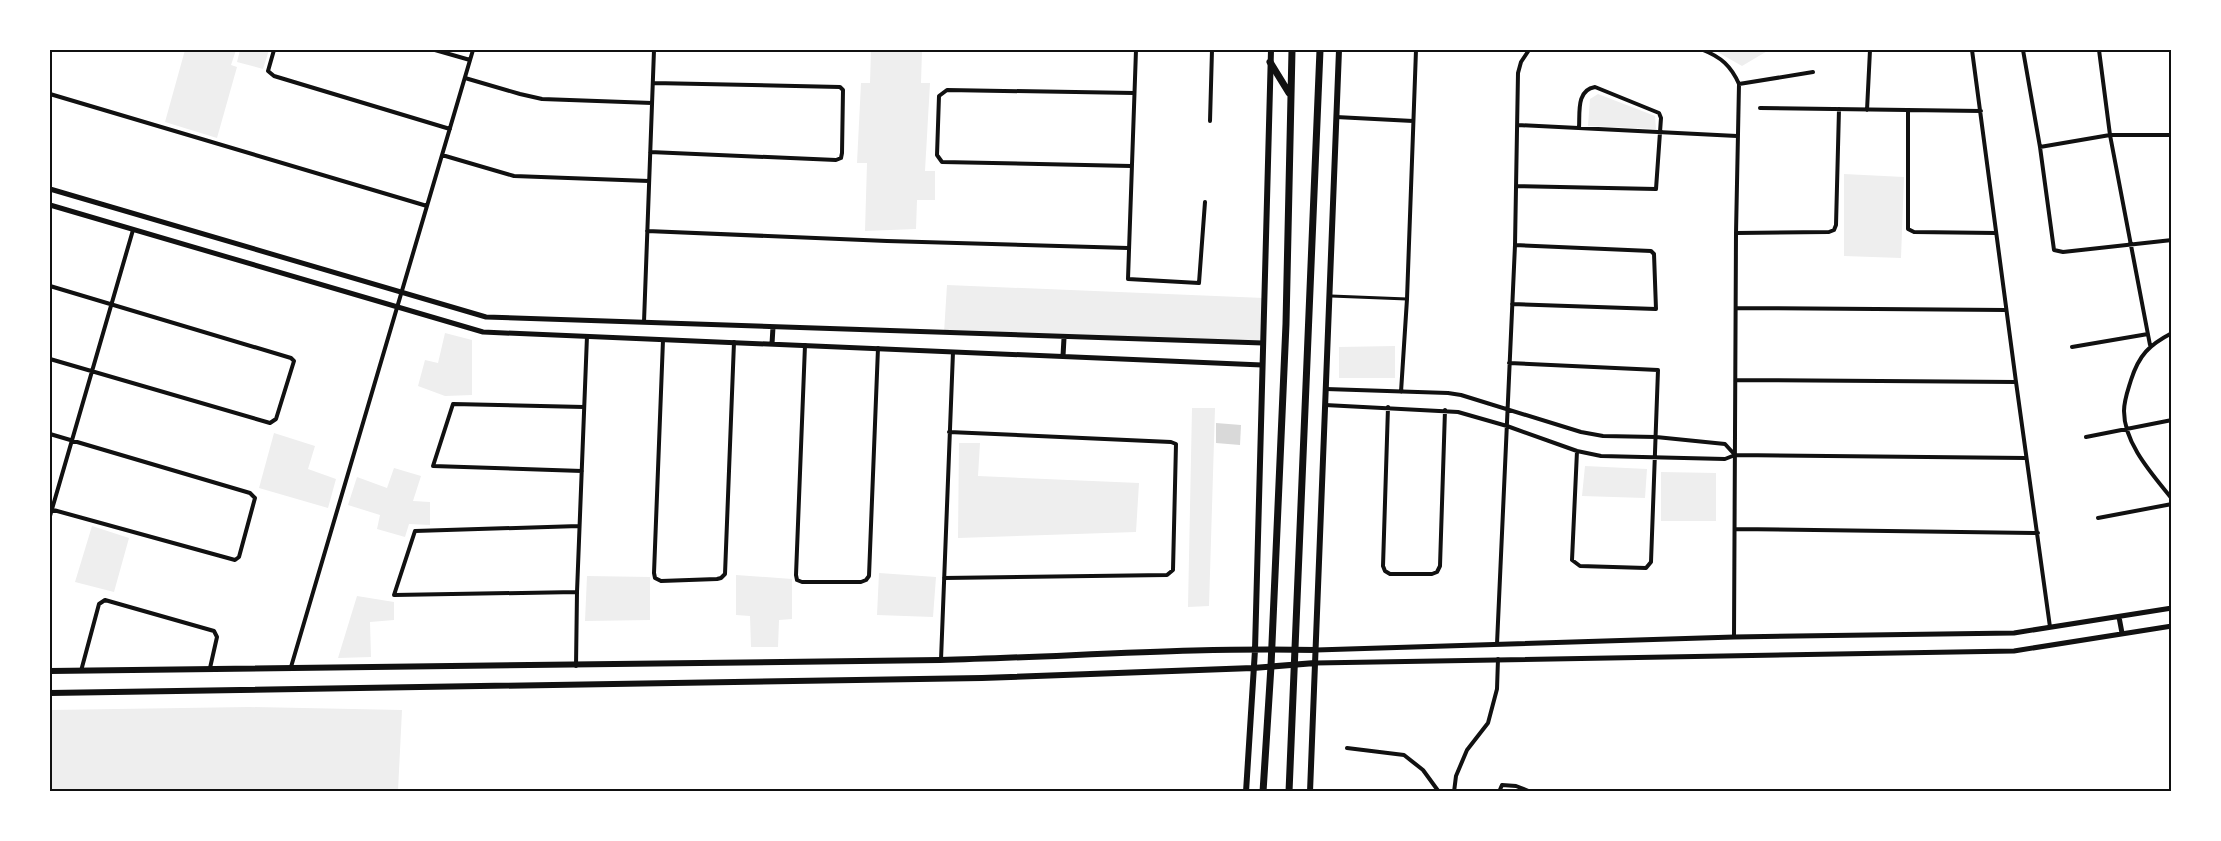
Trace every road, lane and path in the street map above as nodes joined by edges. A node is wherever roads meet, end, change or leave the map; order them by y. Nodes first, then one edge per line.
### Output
1 (274, 50) edge
2 (435, 50) edge
3 (473, 50) edge
4 (654, 50) edge
5 (1136, 50) edge
6 (1212, 50) edge
7 (1271, 50) edge
8 (1292, 50) edge
9 (1320, 50) edge
10 (1339, 50) edge
11 (1416, 50) edge
12 (1529, 50) edge
13 (1703, 50) edge
14 (1870, 50) edge
15 (1972, 50) edge
16 (2023, 50) edge
17 (2099, 50) edge
18 (470, 60) junction
19 (1270, 62) junction
20 (1813, 72) dead end
21 (465, 78) junction
22 (653, 82) junction
23 (1739, 84) junction
24 (1134, 93) junction
25 (50, 94) edge
26 (1290, 94) junction
27 (652, 103) junction
28 (1760, 108) dead end
29 (1839, 109) junction
30 (1867, 110) junction
31 (1981, 111) junction
32 (1908, 112) junction
33 (1336, 117) junction
34 (1210, 121) dead end
35 (1413, 122) junction
36 (1518, 125) junction
37 (1579, 128) junction
38 (450, 129) junction
39 (1660, 131) junction
40 (2110, 135) junction
41 (2172, 135) edge
42 (1737, 136) junction
43 (2040, 147) junction
44 (650, 152) junction
45 (442, 155) junction
46 (1131, 166) junction
47 (649, 181) junction
48 (1517, 186) junction
49 (50, 189) edge
50 (70, 195) junction
51 (1204, 202) dead end
52 (50, 205) edge
53 (427, 206) junction
54 (66, 210) junction
55 (133, 230) junction
56 (647, 231) junction
57 (1736, 232) junction
58 (1996, 233) junction
59 (2172, 240) edge
60 (1515, 245) junction
61 (2131, 245) junction
62 (1128, 248) junction
63 (50, 286) edge
64 (402, 293) junction
65 (1328, 296) junction
66 (1407, 299) junction
67 (111, 304) junction
68 (1512, 304) junction
69 (397, 308) junction
70 (1736, 308) junction
71 (2006, 310) junction
72 (644, 322) junction
73 (773, 327) junction
74 (2172, 333) edge
75 (2148, 334) junction
76 (587, 336) junction
77 (1064, 338) junction
78 (663, 339) junction
79 (734, 342) junction
80 (1263, 343) junction
81 (772, 344) junction
82 (805, 345) junction
83 (2150, 345) junction
84 (2072, 346) dead end
85 (878, 348) junction
86 (953, 352) junction
87 (1063, 356) junction
88 (50, 359) edge
89 (1509, 363) junction
90 (1262, 365) junction
91 (92, 371) junction
92 (1736, 380) junction
93 (2016, 382) junction
94 (1326, 390) junction
95 (1401, 392) junction
96 (1325, 405) junction
97 (584, 407) junction
98 (1388, 407) junction
99 (1445, 410) junction
100 (1508, 410) junction
101 (2172, 420) edge
102 (1507, 426) junction
103 (2127, 429) junction
104 (949, 432) junction
105 (50, 434) edge
106 (1656, 437) junction
107 (2086, 437) dead end
108 (71, 441) junction
109 (1577, 451) junction
110 (1735, 455) junction
111 (1656, 457) junction
112 (2026, 458) junction
113 (582, 471) junction
114 (2172, 499) edge
115 (2172, 504) edge
116 (50, 509) edge
117 (50, 516) edge
118 (2098, 518) dead end
119 (579, 526) junction
120 (1735, 529) junction
121 (2038, 533) junction
122 (944, 578) junction
123 (577, 592) junction
124 (2172, 608) edge
125 (2119, 616) junction
126 (2172, 626) edge
127 (2050, 628) junction
128 (2122, 633) junction
129 (1734, 637) junction
130 (1497, 644) junction
131 (1255, 650) junction
132 (1271, 650) junction
133 (1296, 650) junction
134 (1316, 650) junction
135 (1498, 659) junction
136 (941, 660) junction
137 (1315, 663) junction
138 (1295, 665) junction
139 (1271, 666) junction
140 (576, 667) junction
141 (291, 668) junction
142 (1254, 668) junction
143 (210, 669) junction
144 (50, 671) edge
145 (81, 671) junction
146 (50, 693) edge
147 (1347, 748) dead end
148 (1246, 792) edge
149 (1263, 792) edge
150 (1289, 792) edge
151 (1310, 792) edge
152 (1439, 792) edge
153 (1454, 792) edge
154 (1499, 792) edge
155 (1531, 792) edge

1 - 38 street
2 - 18 street
3 - 18 street
4 - 22 street
5 - 24 street
6 - 34 street
7 - 19 main road
8 - 26 highway
9 - 133 highway
10 - 33 main road
11 - 35 street
12 - 36 street
13 - 23 street
14 - 30 street
15 - 31 street
16 - 43 street
17 - 40 street
18 - 21 street
19 - 26 highway
19 - 80 main road
20 - 23 street
21 - 27 street
21 - 38 street
22 - 27 street
22 - 44 street
23 - 42 street
24 - 46 street
24 - 46 street
25 - 53 street
26 - 132 highway
27 - 44 street
28 - 29 street
29 - 30 street
29 - 57 street
30 - 32 street
31 - 32 street
31 - 58 street
32 - 58 street
33 - 35 street
33 - 65 main road
35 - 66 street
36 - 37 street
36 - 48 street
37 - 39 street
37 - 39 street
38 - 45 street
39 - 42 street
39 - 48 street
40 - 41 street
40 - 43 street
40 - 61 street
42 - 57 street
43 - 61 street
44 - 47 street
45 - 47 street
45 - 53 street
46 - 62 street
47 - 56 street
48 - 60 street
49 - 50 street
50 - 54 street
50 - 64 street
51 - 62 street
52 - 54 street
53 - 64 street
54 - 55 street
55 - 67 street
55 - 69 street
56 - 62 street
56 - 72 street
57 - 70 street
58 - 71 street
59 - 61 street
60 - 68 street
60 - 68 street
61 - 75 street
63 - 67 street
64 - 69 street
64 - 72 street
65 - 66 street
65 - 94 main road
66 - 95 street
67 - 91 street
67 - 91 street
68 - 89 street
69 - 76 street
69 - 141 street
70 - 71 street
70 - 92 street
71 - 93 street
72 - 73 street
73 - 77 street
73 - 81 street
74 - 83 street
75 - 83 street
75 - 84 street
76 - 78 street
76 - 97 street
77 - 80 street
77 - 87 street
78 - 79 street
78 - 79 street
79 - 81 street
80 - 90 main road
81 - 82 street
82 - 85 street
82 - 85 street
83 - 103 street
85 - 86 street
86 - 87 street
86 - 104 street
87 - 90 street
88 - 91 street
89 - 100 street
89 - 106 street
90 - 131 main road
91 - 108 street
92 - 93 street
92 - 110 street
93 - 112 street
94 - 95 street
94 - 96 main road
95 - 100 street
96 - 98 street
96 - 134 main road
97 - 113 street
97 - 113 street
98 - 99 street
98 - 99 street
99 - 102 street
100 - 102 street
100 - 106 street
101 - 103 street
102 - 109 street
102 - 130 street
103 - 107 street
103 - 114 street
104 - 122 street
104 - 122 street
105 - 108 street
106 - 110 street
106 - 111 street
108 - 116 street
108 - 116 street
109 - 111 street
109 - 111 street
110 - 111 street
110 - 112 street
110 - 120 street
112 - 121 street
113 - 119 street
115 - 118 street
116 - 117 street
119 - 123 street
119 - 123 street
120 - 121 street
120 - 129 street
121 - 127 street
122 - 136 street
123 - 140 street
124 - 125 street
125 - 127 street
125 - 128 street
126 - 128 street
127 - 129 street
128 - 135 street
129 - 130 street
130 - 134 street
131 - 132 main road
131 - 136 main road
131 - 142 main road
132 - 133 main road
132 - 139 highway
133 - 134 main road
133 - 138 highway
134 - 137 main road
135 - 137 street
135 - 153 street
136 - 140 main road
137 - 138 main road
137 - 151 main road
138 - 139 main road
138 - 150 highway
139 - 142 main road
139 - 149 highway
140 - 141 main road
141 - 143 main road
142 - 146 main road
142 - 148 main road
143 - 145 main road
143 - 145 street
144 - 145 main road
147 - 152 street
154 - 155 street

